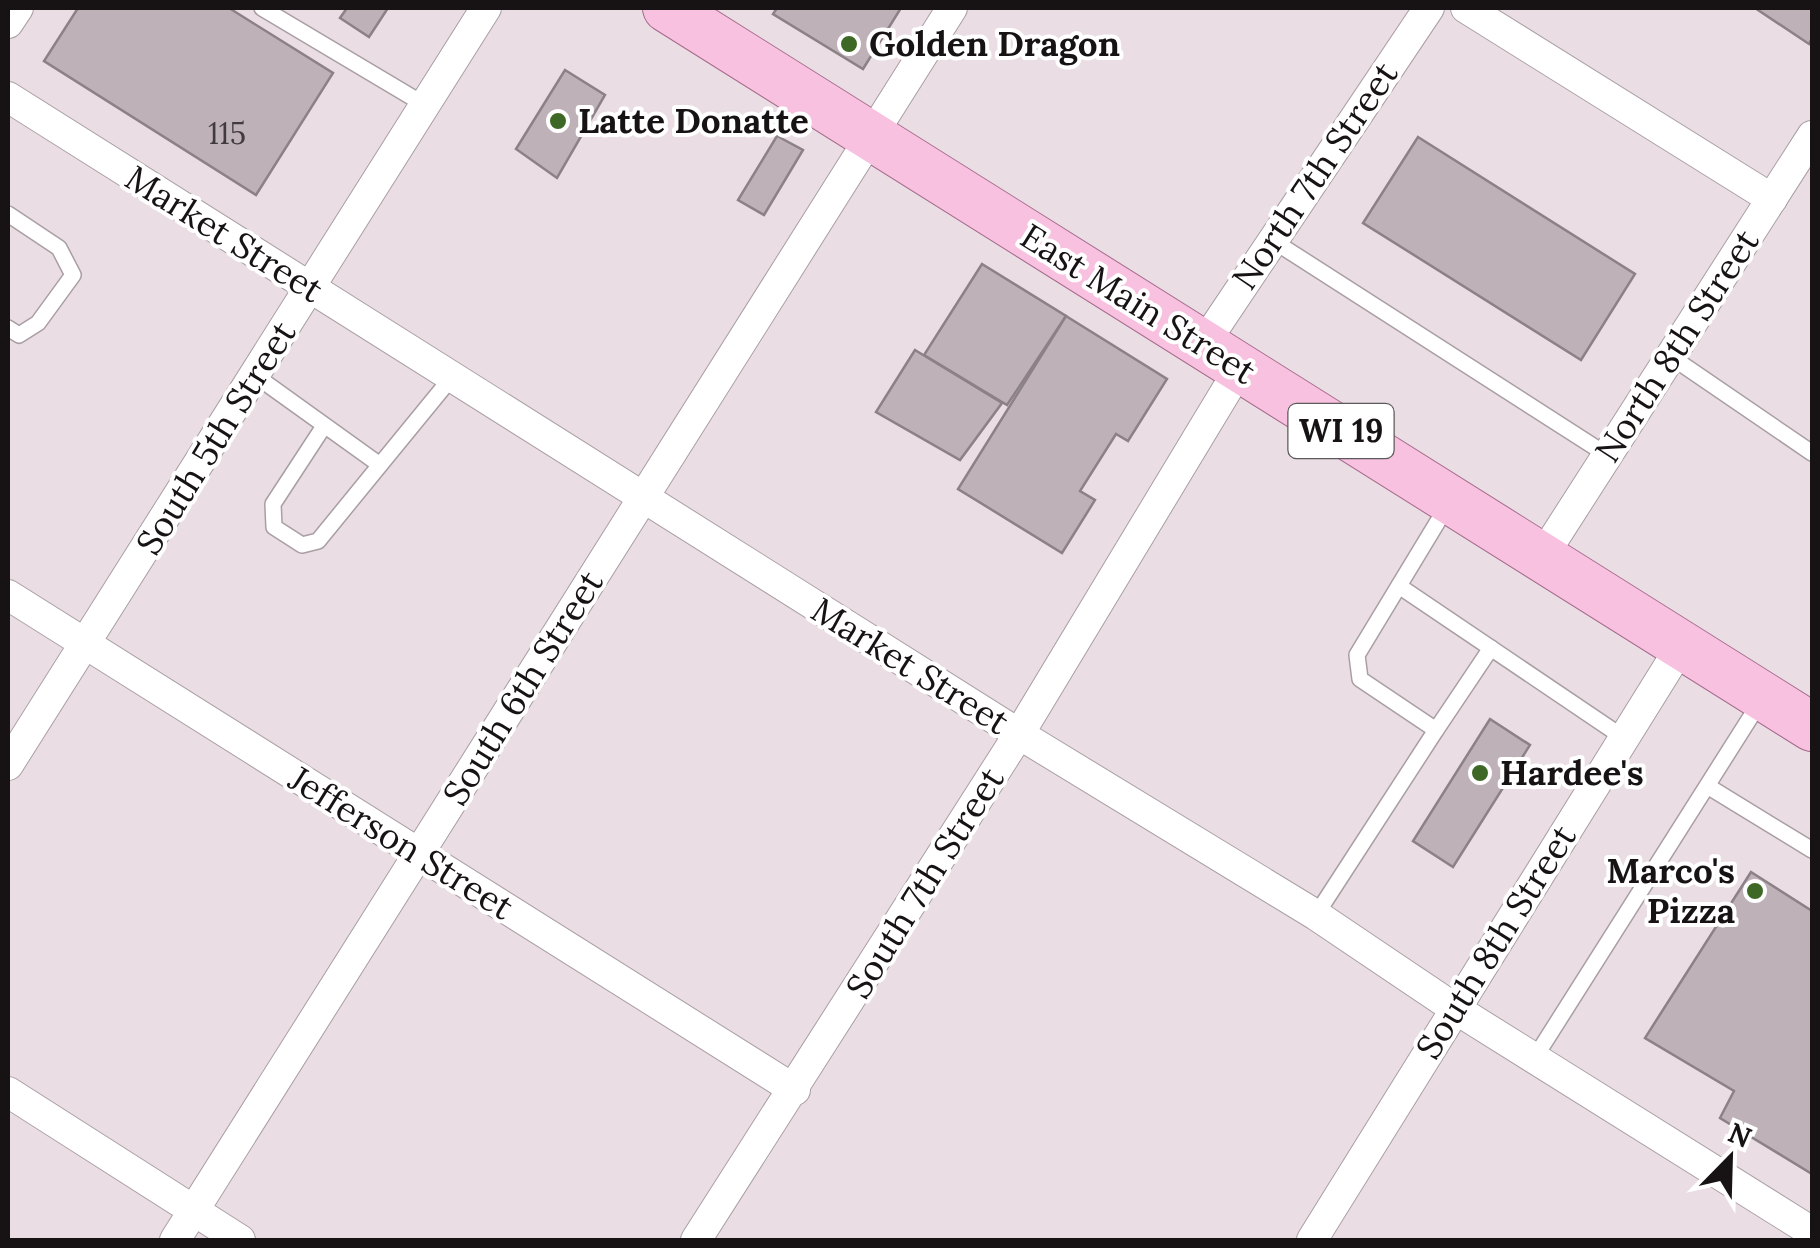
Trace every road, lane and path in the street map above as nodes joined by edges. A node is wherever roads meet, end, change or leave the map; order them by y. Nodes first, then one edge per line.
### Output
1 (18, 8) edge
2 (262, 8) edge
3 (486, 8) edge
4 (668, 8) edge
5 (952, 8) edge
6 (1429, 8) edge
7 (1466, 8) edge
8 (8, 24) edge
9 (8, 98) edge
10 (424, 105) junction
11 (870, 135) junction
12 (1812, 136) edge
13 (1772, 199) junction
14 (8, 214) edge
15 (1272, 240) junction
16 (310, 288) junction
17 (8, 328) edge
18 (1222, 356) junction
19 (1670, 356) junction
20 (256, 376) junction
21 (452, 377) junction
22 (324, 426) junction
23 (1812, 454) edge
24 (1607, 456) junction
25 (380, 465) junction
26 (644, 498) junction
27 (1451, 500) junction
28 (1542, 557) junction
29 (1399, 586) junction
30 (8, 595) edge
31 (85, 644) junction
32 (1682, 645) junction
33 (1491, 648) junction
34 (1763, 696) junction
35 (1812, 727) edge
36 (1436, 730) junction
37 (1019, 734) junction
38 (1624, 738) junction
39 (8, 765) edge
40 (1709, 788) junction
41 (1812, 850) edge
42 (419, 854) junction
43 (1316, 915) junction
44 (1454, 1008) junction
45 (1534, 1058) junction
46 (795, 1090) junction
47 (8, 1092) edge
48 (194, 1211) junction
49 (1812, 1232) edge
50 (176, 1240) edge
51 (240, 1240) edge
52 (696, 1240) edge
53 (1312, 1240) edge

1 - 8 street
2 - 10 lane
3 - 10 street, South 5th Street
4 - 11 main road, East Main Street / WI 19
5 - 11 street, South 6th Street
6 - 15 street, North 7th Street
7 - 13 street
9 - 16 street, Market Street
10 - 16 street, South 5th Street
11 - 18 main road, East Main Street / WI 19
11 - 26 street, South 6th Street
12 - 13 street, North 8th Street
13 - 19 street, North 8th Street
14 - 17 lane
15 - 18 street, North 7th Street
15 - 24 lane
16 - 20 street, South 5th Street
16 - 21 street, Market Street
18 - 27 main road, East Main Street / WI 19
18 - 37 street, South 7th Street
19 - 23 lane
19 - 24 street, North 8th Street
20 - 22 lane
20 - 31 street, South 5th Street
21 - 25 lane
21 - 26 street, Market Street
22 - 25 lane
22 - 25 lane
24 - 28 street, North 8th Street
26 - 37 street, Market Street
26 - 42 street, South 6th Street
27 - 28 main road, East Main Street / WI 19
27 - 29 lane
28 - 32 main road, East Main Street / WI 19
29 - 33 lane
29 - 36 lane
30 - 31 street, Jefferson Street
31 - 39 street, South 5th Street
31 - 42 street, Jefferson Street
32 - 34 main road, East Main Street / WI 19
32 - 38 street, South 8th Street
33 - 36 lane
33 - 38 lane
34 - 35 main road, East Main Street / WI 19
34 - 40 lane
36 - 43 lane
37 - 43 street, Market Street
37 - 46 street, South 7th Street
38 - 44 street, South 8th Street
40 - 41 lane
40 - 45 lane
42 - 46 street, Jefferson Street
42 - 48 street, South 6th Street
43 - 44 street, Market Street
44 - 45 street, Market Street
44 - 53 street, South 8th Street
45 - 49 street, Market Street
46 - 52 street, South 7th Street
47 - 48 street
48 - 50 street, South 6th Street
48 - 51 street

